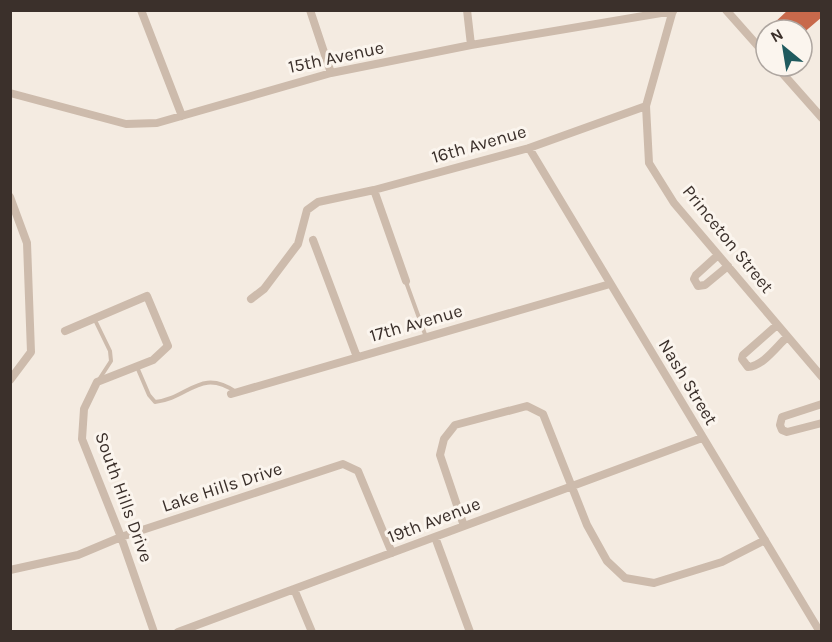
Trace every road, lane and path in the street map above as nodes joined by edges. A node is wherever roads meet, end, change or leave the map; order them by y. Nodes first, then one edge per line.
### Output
1 (141, 10) edge
2 (310, 10) edge
3 (467, 10) edge
4 (726, 10) edge
5 (673, 11) edge
6 (754, 42) edge
7 (471, 45) junction
8 (331, 74) junction
9 (788, 78) edge
10 (10, 93) edge
11 (646, 106) junction
12 (820, 111) edge
13 (182, 116) junction
14 (528, 148) junction
15 (374, 190) junction
16 (10, 197) edge
17 (12, 209) edge
18 (313, 240) dead end
19 (718, 255) junction
20 (728, 266) junction
21 (406, 281) joint
22 (610, 284) junction
23 (251, 299) dead end
24 (94, 318) junction
25 (777, 325) junction
26 (65, 331) dead end
27 (426, 337) junction
28 (787, 337) junction
29 (357, 357) junction
30 (137, 366) junction
31 (822, 377) edge
32 (10, 380) edge
33 (97, 382) junction
34 (234, 393) joint
35 (822, 404) edge
36 (822, 423) edge
37 (702, 438) junction
38 (573, 486) junction
39 (464, 526) junction
40 (121, 537) junction
41 (435, 537) junction
42 (765, 540) junction
43 (392, 553) junction
44 (10, 570) edge
45 (294, 589) junction
46 (154, 632) edge
47 (178, 632) edge
48 (312, 632) edge
49 (470, 632) edge
50 (819, 632) edge

1 - 13 street
2 - 8 street
3 - 7 street
4 - 6 street
5 - 7 street, 15th Avenue
5 - 11 street, Princeton Street
7 - 8 street, 15th Avenue
8 - 13 street, 15th Avenue
9 - 12 street
10 - 13 street, 15th Avenue
11 - 14 street, 16th Avenue
11 - 19 street, Princeton Street
14 - 15 street, 16th Avenue
14 - 22 street, Nash Street
15 - 21 street
15 - 23 street, 16th Avenue
16 - 17 street
17 - 32 street
18 - 29 street
19 - 20 street, Princeton Street
19 - 20 street
20 - 25 street, Princeton Street
21 - 27 lane
22 - 27 street, 17th Avenue
22 - 37 street, Nash Street
24 - 26 street
24 - 30 street
24 - 33 lane
25 - 28 street, Princeton Street
25 - 28 street
27 - 29 street, 17th Avenue
28 - 31 street, Princeton Street
29 - 34 street, 17th Avenue
30 - 33 street
30 - 34 lane
33 - 40 street, South Hills Drive
35 - 36 street
37 - 38 street, 19th Avenue
37 - 42 street, Nash Street
38 - 39 street, 19th Avenue
38 - 39 street
38 - 42 street
39 - 41 street, 19th Avenue
40 - 43 street, Lake Hills Drive
40 - 44 street, Lake Hills Drive
40 - 46 street, South Hills Drive
41 - 43 street, 19th Avenue
41 - 49 street
42 - 50 street, Nash Street
43 - 45 street, 19th Avenue
45 - 47 street, 19th Avenue
45 - 48 street

